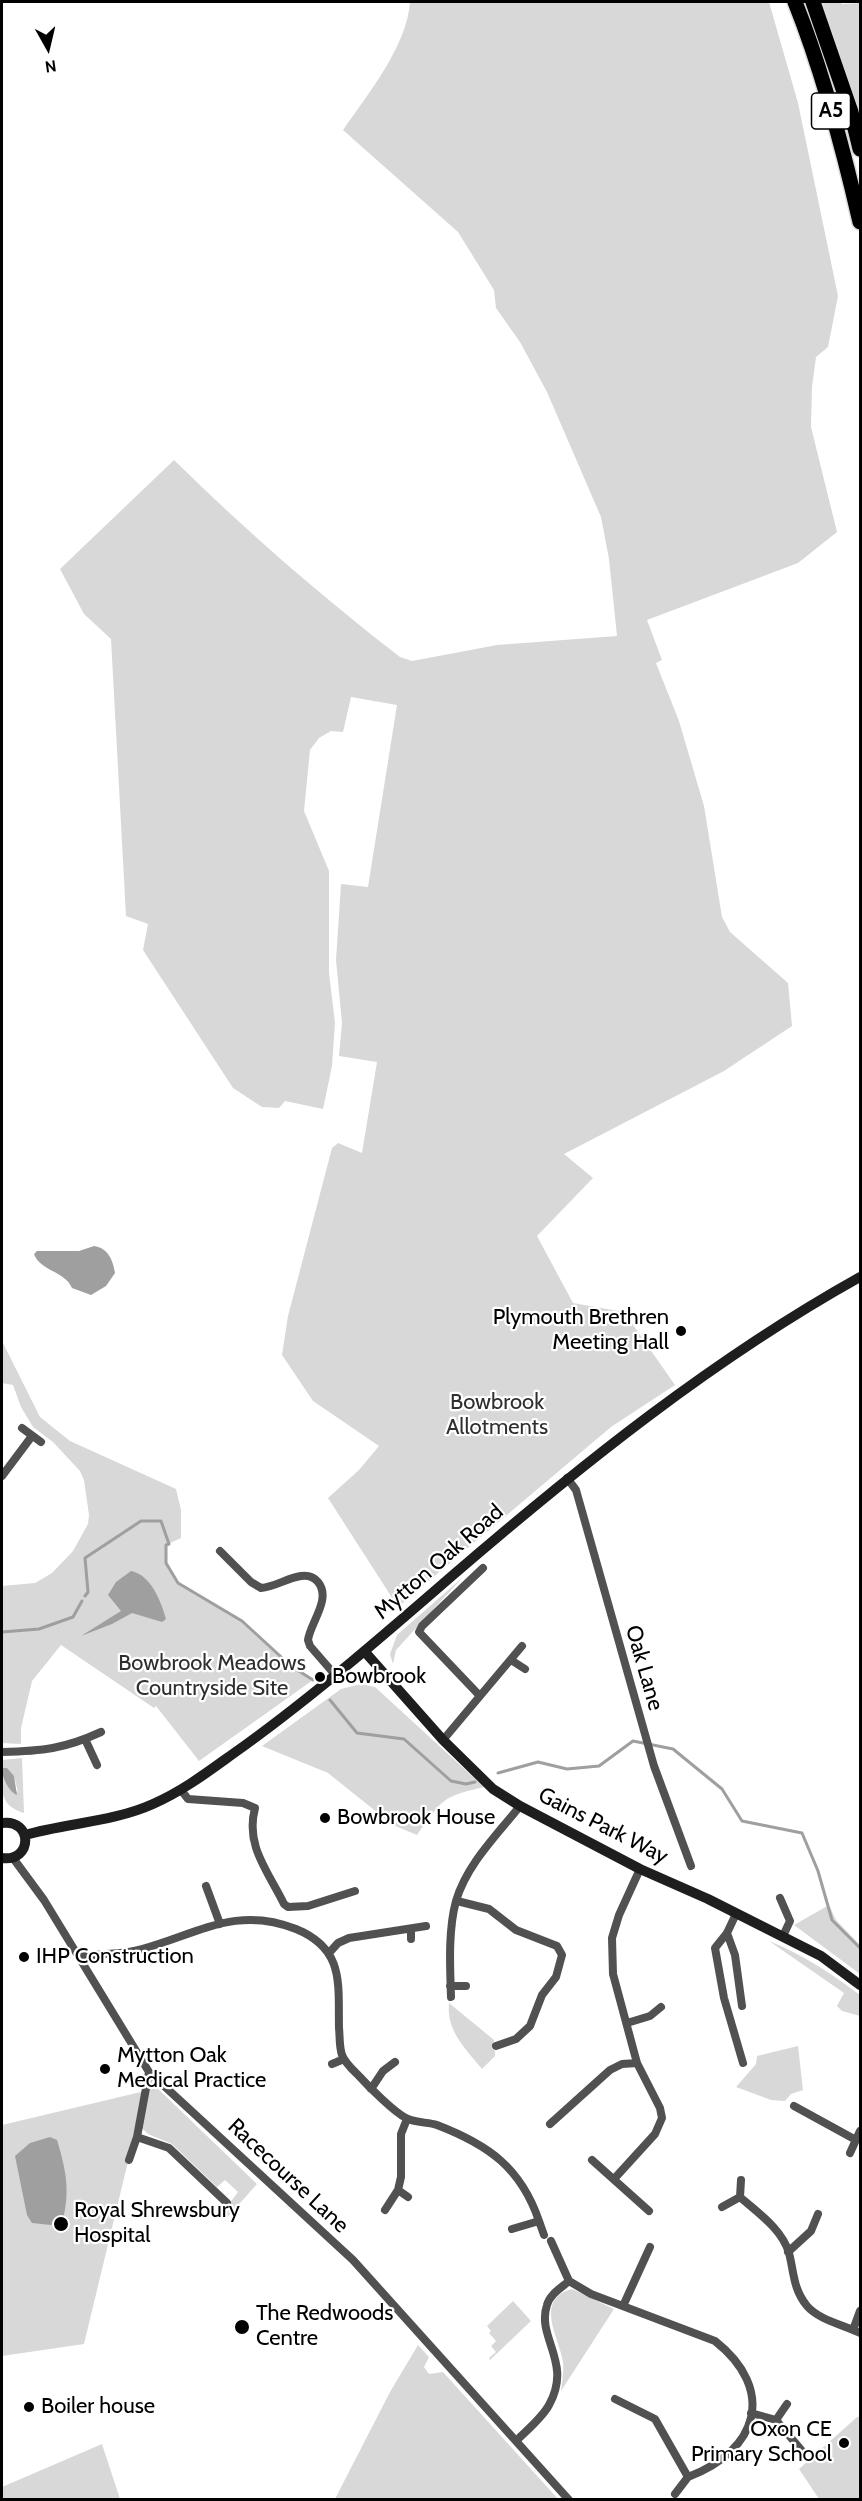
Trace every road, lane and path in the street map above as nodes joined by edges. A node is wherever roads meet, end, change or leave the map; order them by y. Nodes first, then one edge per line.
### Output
1 (795, 2) edge
2 (813, 2) edge
3 (861, 149) edge
4 (861, 222) edge
5 (861, 1277) edge
6 (22, 1428) dead end
7 (32, 1436) junction
8 (41, 1442) dead end
9 (2, 1476) edge
10 (567, 1478) junction
11 (220, 1551) dead end
12 (483, 1568) dead end
13 (522, 1646) dead end
14 (365, 1652) junction
15 (511, 1660) junction
16 (525, 1669) dead end
17 (336, 1676) junction
18 (479, 1695) junction
19 (101, 1732) dead end
20 (86, 1739) junction
21 (442, 1740) junction
22 (2, 1752) edge
23 (97, 1766) dead end
24 (181, 1790) junction
25 (520, 1806) junction
26 (2, 1823) edge
27 (25, 1835) junction
28 (7, 1858) edge
29 (691, 1866) dead end
30 (640, 1869) junction
31 (206, 1886) dead end
32 (355, 1891) dead end
33 (780, 1898) dead end
34 (457, 1900) junction
35 (736, 1914) junction
36 (220, 1923) junction
37 (426, 1926) dead end
38 (411, 1929) junction
39 (727, 1934) junction
40 (783, 1936) junction
41 (411, 1939) dead end
42 (328, 1953) junction
43 (79, 1957) junction
44 (861, 1985) edge
45 (450, 1986) junction
46 (466, 1986) dead end
47 (451, 1997) dead end
48 (742, 2006) dead end
49 (661, 2007) dead end
50 (650, 2016) junction
51 (627, 2023) junction
52 (655, 2026) dead end
53 (496, 2046) dead end
54 (344, 2059) junction
55 (395, 2062) dead end
56 (743, 2062) dead end
57 (638, 2063) junction
58 (332, 2064) dead end
59 (149, 2072) junction
60 (371, 2089) junction
61 (794, 2106) dead end
62 (407, 2119) junction
63 (550, 2124) dead end
64 (861, 2131) edge
65 (136, 2137) junction
66 (856, 2140) junction
67 (850, 2153) dead end
68 (129, 2160) dead end
69 (592, 2160) dead end
70 (614, 2179) junction
71 (741, 2180) dead end
72 (398, 2190) junction
73 (408, 2197) dead end
74 (740, 2197) junction
75 (227, 2203) dead end
76 (722, 2206) dead end
77 (385, 2211) dead end
78 (649, 2211) dead end
79 (818, 2214) dead end
80 (539, 2221) junction
81 (512, 2229) dead end
82 (650, 2247) dead end
83 (788, 2252) junction
84 (569, 2281) junction
85 (623, 2306) junction
86 (861, 2311) edge
87 (857, 2331) edge
88 (615, 2399) dead end
89 (787, 2404) dead end
90 (751, 2413) junction
91 (776, 2420) junction
92 (517, 2440) junction
93 (803, 2452) dead end
94 (687, 2477) junction
95 (675, 2494) dead end
96 (569, 2499) edge

1 - 4 highway, A5
2 - 3 highway, A5
5 - 10 main road, Mytton Oak Road
6 - 7 street
7 - 8 street
7 - 9 street
10 - 14 main road, Mytton Oak Road
10 - 29 street, Oak Lane
11 - 17 street
12 - 18 street
13 - 15 street
14 - 17 main road, Mytton Oak Road
14 - 21 main road, Gains Park Way
15 - 16 street
15 - 18 street
17 - 24 main road, Mytton Oak Road
18 - 21 street
19 - 20 street
20 - 22 street
20 - 23 street
21 - 25 main road, Gains Park Way
24 - 27 main road, Mytton Oak Road
24 - 32 street
25 - 30 main road, Gains Park Way
25 - 34 street
26 - 27 main road
27 - 28 main road
28 - 43 street, Racecourse Lane
30 - 35 main road, Gains Park Way
30 - 51 street
31 - 36 street
33 - 40 street
34 - 45 street
34 - 53 street
35 - 39 street
35 - 40 main road, Gains Park Way
36 - 42 street
36 - 43 street
37 - 38 street
38 - 41 street
38 - 42 street
39 - 48 street
39 - 56 street
40 - 44 main road, Gains Park Way
42 - 54 street
43 - 59 street, Racecourse Lane
45 - 46 street
45 - 47 street
49 - 50 street
50 - 51 street
50 - 52 street
51 - 57 street
54 - 58 street
54 - 60 street
55 - 60 street
57 - 63 street
57 - 70 street
59 - 65 street
59 - 92 street, Racecourse Lane
60 - 62 street
61 - 66 street
62 - 72 street
62 - 80 street
64 - 66 street
65 - 68 street
65 - 75 street
66 - 67 street
69 - 70 street
70 - 78 street
71 - 74 street
72 - 73 street
72 - 77 street
74 - 76 street
74 - 83 street
79 - 83 street
80 - 81 street
80 - 84 street
82 - 85 street
83 - 87 street
84 - 85 street
84 - 92 street
85 - 90 street
86 - 87 street
88 - 94 street
89 - 91 street
90 - 91 street
90 - 94 street
91 - 93 street
92 - 96 street, Racecourse Lane
94 - 95 street

